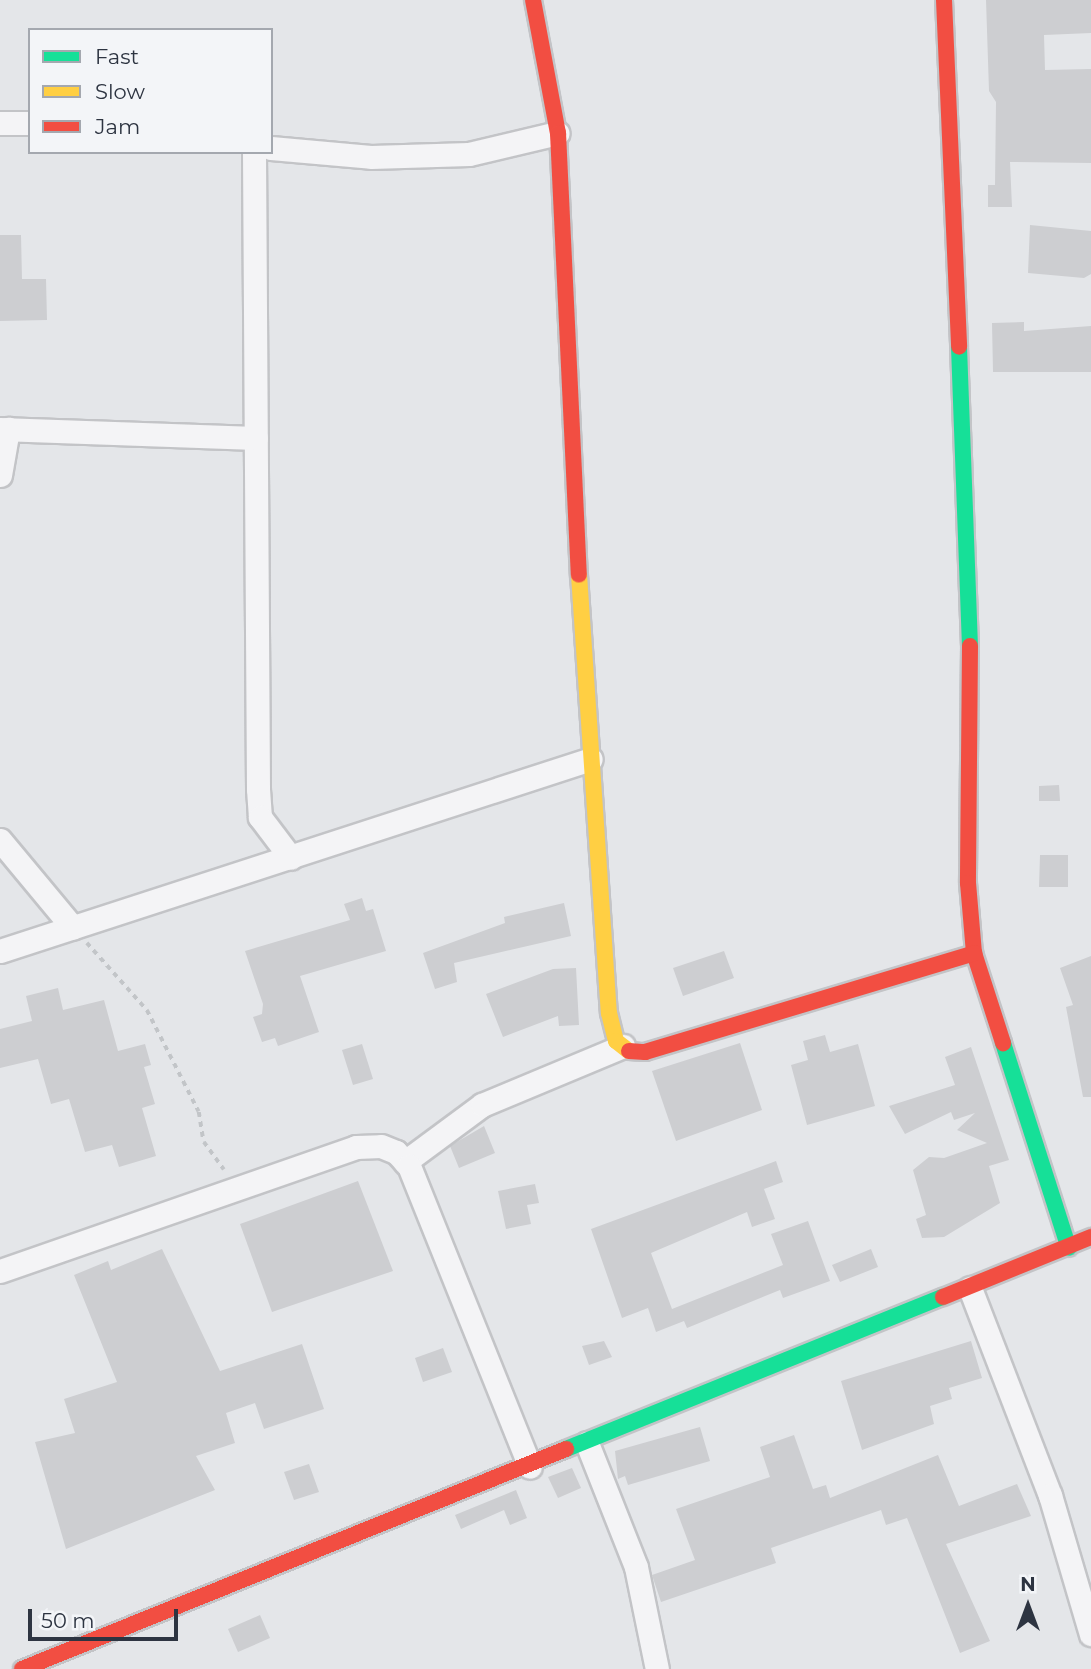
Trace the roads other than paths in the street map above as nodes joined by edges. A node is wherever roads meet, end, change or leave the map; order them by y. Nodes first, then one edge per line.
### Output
1 (533, 0) edge
2 (944, 0) edge
3 (0, 123) edge
4 (28, 123) edge
5 (558, 133) junction
6 (273, 148) edge
7 (254, 154) edge
8 (4, 429) edge
9 (256, 438) junction
10 (0, 475) edge
11 (591, 759) junction
12 (0, 840) edge
13 (291, 858) junction
14 (73, 928) junction
15 (0, 951) edge
16 (974, 953) junction
17 (623, 1046) junction
18 (405, 1162) junction
19 (1091, 1237) edge
20 (1069, 1248) junction
21 (0, 1271) edge
22 (970, 1288) junction
23 (587, 1443) junction
24 (530, 1467) junction
25 (1091, 1634) edge
26 (28, 1668) edge
27 (657, 1669) edge

1 - 5 street
2 - 16 street
3 - 4 street
5 - 6 street
5 - 11 street
7 - 9 street
8 - 9 street
8 - 10 street
9 - 13 street
11 - 13 street
11 - 17 street
12 - 14 street
13 - 14 street
14 - 15 street
16 - 17 street
16 - 20 street
17 - 18 street
18 - 21 street
18 - 24 street
19 - 20 street
20 - 22 street
22 - 23 street
22 - 25 street
23 - 24 street
23 - 27 street
24 - 26 street

